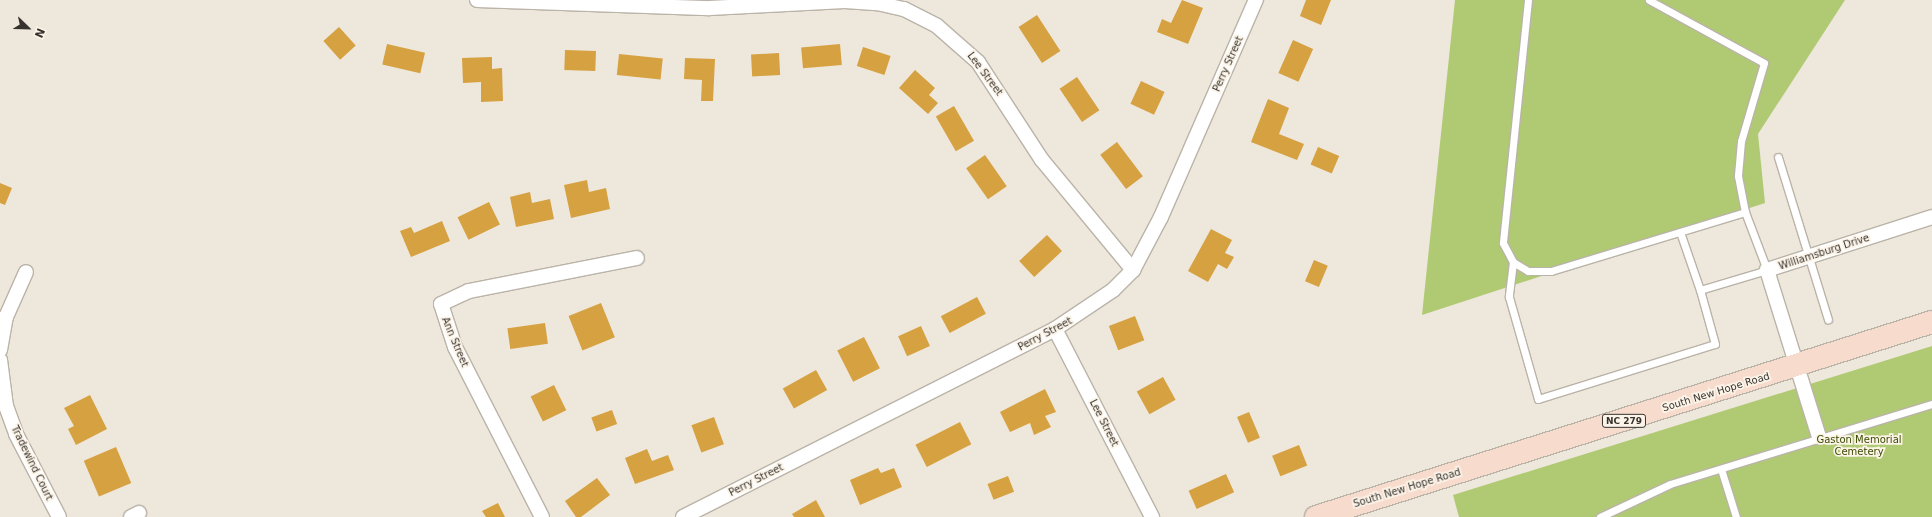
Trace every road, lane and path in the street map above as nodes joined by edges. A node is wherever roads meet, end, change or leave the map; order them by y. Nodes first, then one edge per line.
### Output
1 (477, 0) edge
2 (1256, 0) edge
3 (1528, 0) edge
4 (1649, 0) edge
5 (766, 3) edge
6 (1778, 157) dead end
7 (1745, 212) junction
8 (1932, 217) edge
9 (1680, 232) junction
10 (1808, 257) junction
11 (637, 258) dead end
12 (1513, 262) junction
13 (1133, 270) junction
14 (1767, 270) junction
15 (26, 272) dead end
16 (1700, 290) junction
17 (1828, 320) dead end
18 (1932, 322) edge
19 (1055, 329) junction
20 (0, 350) edge
21 (0, 360) edge
22 (1798, 366) junction
23 (1932, 404) edge
24 (1819, 437) junction
25 (1721, 469) junction
26 (59, 517) edge
27 (542, 517) edge
28 (683, 517) edge
29 (1152, 517) edge
30 (1316, 517) edge
31 (1600, 517) edge
32 (1736, 517) edge

1 - 5 street, Lee Street
2 - 13 street, Perry Street
3 - 12 lane
4 - 7 lane
5 - 13 street, Lee Street
6 - 10 lane
7 - 9 lane
7 - 14 lane
8 - 10 street, Williamsburg Drive
9 - 12 lane
9 - 16 lane
10 - 14 street, Williamsburg Drive
10 - 17 lane
11 - 27 street, Ann Street
12 - 16 lane
13 - 19 street, Perry Street
14 - 16 lane
14 - 22 street, Williamsburg Drive
15 - 20 street
18 - 22 main road, South New Hope Road / NC 279
19 - 28 street, Perry Street
19 - 29 street, Lee Street
21 - 26 street, Tradewind Court
22 - 24 street, Williamsburg Drive
22 - 30 main road, South New Hope Road / NC 279
23 - 24 lane
24 - 25 lane
25 - 31 lane
25 - 32 lane

